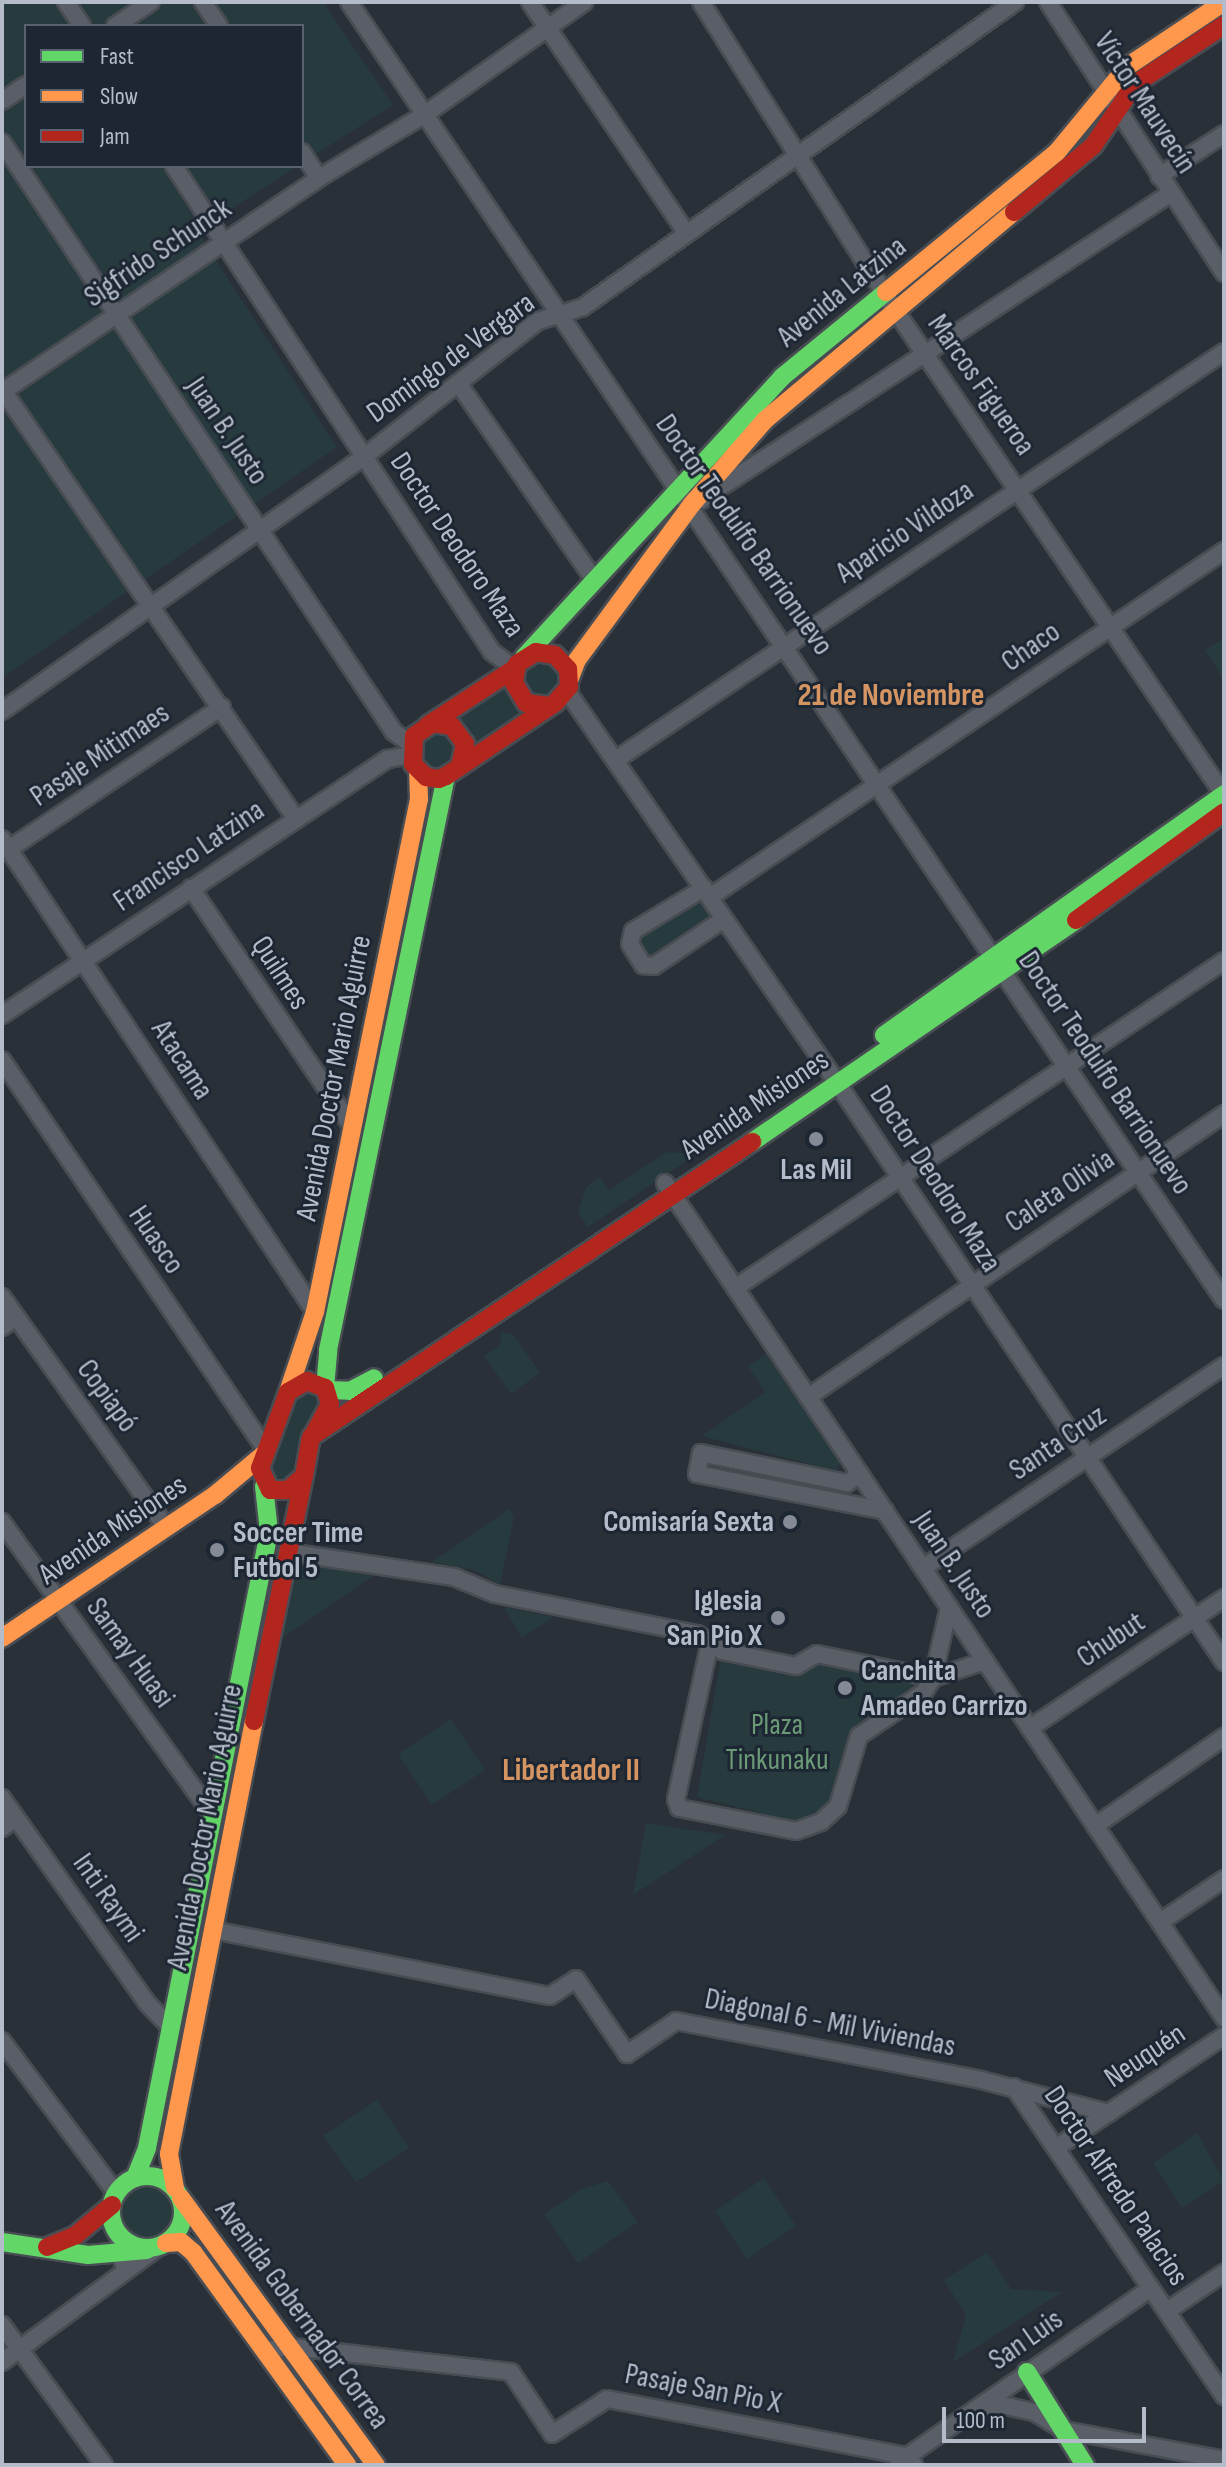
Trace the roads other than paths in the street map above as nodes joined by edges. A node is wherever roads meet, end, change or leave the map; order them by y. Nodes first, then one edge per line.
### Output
1 (66, 2) edge
2 (151, 2) edge
3 (203, 2) edge
4 (349, 2) edge
5 (530, 2) edge
6 (584, 2) edge
7 (701, 2) edge
8 (1015, 2) edge
9 (1048, 2) edge
10 (1224, 2) edge
11 (81, 24) edge
12 (118, 24) edge
13 (218, 24) edge
14 (1224, 25) edge
15 (547, 28) junction
16 (24, 86) edge
17 (1103, 92) junction
18 (2, 101) edge
19 (1117, 113) junction
20 (424, 115) junction
21 (1224, 134) edge
22 (2, 142) edge
23 (304, 155) edge
24 (797, 156) junction
25 (175, 168) edge
26 (1159, 176) junction
27 (319, 178) junction
28 (1171, 193) junction
29 (685, 231) junction
30 (224, 242) junction
31 (1224, 273) edge
32 (890, 301) junction
33 (558, 314) junction
34 (116, 315) junction
35 (1224, 352) edge
36 (925, 353) junction
37 (458, 383) junction
38 (3, 391) edge
39 (365, 456) junction
40 (679, 490) junction
41 (1019, 490) junction
42 (692, 504) junction
43 (260, 531) junction
44 (1224, 551) edge
45 (595, 581) junction
46 (154, 606) junction
47 (1111, 626) junction
48 (787, 645) junction
49 (517, 665) junction
50 (569, 684) junction
51 (550, 706) junction
52 (222, 707) junction
53 (2, 711) edge
54 (428, 725) junction
55 (413, 757) junction
56 (617, 759) junction
57 (453, 771) junction
58 (878, 786) junction
59 (1224, 795) edge
60 (1224, 812) edge
61 (296, 819) junction
62 (5, 844) edge
63 (191, 888) junction
64 (707, 893) junction
65 (724, 919) junction
66 (83, 961) junction
67 (1224, 961) edge
68 (1000, 966) junction
69 (2, 1015) edge
70 (2, 1060) edge
71 (1068, 1067) junction
72 (833, 1078) junction
73 (1224, 1114) edge
74 (352, 1127) junction
75 (1139, 1172) junction
76 (901, 1179) junction
77 (669, 1188) junction
78 (971, 1285) junction
79 (735, 1288) junction
80 (2, 1297) edge
81 (1224, 1300) edge
82 (315, 1312) junction
83 (16, 1317) junction
84 (2, 1327) edge
85 (1224, 1366) edge
86 (326, 1389) junction
87 (288, 1392) junction
88 (808, 1397) junction
89 (311, 1437) junction
90 (265, 1452) junction
91 (1088, 1457) junction
92 (860, 1474) junction
93 (304, 1476) junction
94 (264, 1486) junction
95 (215, 1495) junction
96 (885, 1511) junction
97 (2, 1522) edge
98 (166, 1527) junction
99 (287, 1552) junction
100 (923, 1568) junction
101 (1224, 1598) edge
102 (58, 1600) junction
103 (949, 1607) junction
104 (1195, 1617) junction
105 (2, 1638) edge
106 (710, 1642) junction
107 (985, 1661) junction
108 (1224, 1662) edge
109 (933, 1678) junction
110 (1030, 1728) junction
111 (1224, 1737) edge
112 (2, 1798) edge
113 (213, 1816) junction
114 (9, 1823) edge
115 (1095, 1826) junction
116 (1224, 1879) edge
117 (1160, 1922) junction
118 (213, 1930) junction
119 (1224, 2018) edge
120 (171, 2028) junction
121 (1224, 2036) edge
122 (2, 2041) edge
123 (1014, 2087) junction
124 (1109, 2113) junction
125 (1056, 2148) junction
126 (135, 2178) junction
127 (178, 2193) junction
128 (114, 2199) junction
129 (117, 2231) junction
130 (2, 2242) edge
131 (159, 2246) junction
132 (40, 2249) junction
133 (123, 2256) junction
134 (1224, 2273) edge
135 (120, 2276) junction
136 (1151, 2288) junction
137 (1167, 2311) junction
138 (2, 2325) edge
139 (292, 2347) junction
140 (19, 2349) junction
141 (264, 2350) junction
142 (2, 2362) edge
143 (1027, 2372) junction
144 (1224, 2396) edge
145 (982, 2407) junction
146 (1064, 2430) junction
147 (1224, 2460) edge
148 (905, 2462) edge
149 (342, 2463) edge
150 (104, 2465) edge
151 (376, 2465) edge
152 (1085, 2465) edge

1 - 11 street
2 - 12 street
3 - 13 street
4 - 20 street, Doctor Teodulfo Barrionuevo
5 - 15 street
6 - 15 street, Sigfrido Schunck
7 - 24 street, Marcos Figueroa
8 - 24 street, Domingo de Vergara
9 - 17 street, Víctor Mauvecín
10 - 17 main road, Avenida Latzina
14 - 19 main road, Avenida Latzina
15 - 20 street, Sigfrido Schunck
15 - 29 street
16 - 18 street
17 - 19 street, Víctor Mauvecín
17 - 32 main road, Avenida Latzina
19 - 26 street, Víctor Mauvecín
19 - 32 main road, Avenida Latzina
20 - 27 street, Sigfrido Schunck
20 - 33 street, Doctor Teodulfo Barrionuevo
21 - 26 street
22 - 34 street, Juan B. Justo
23 - 27 street
24 - 29 street, Domingo de Vergara
24 - 32 street, Marcos Figueroa
25 - 30 street, Doctor Deodoro Maza
26 - 28 street, Víctor Mauvecín
27 - 30 street, Sigfrido Schunck
28 - 31 street, Víctor Mauvecín
28 - 36 street
29 - 33 street, Domingo de Vergara
30 - 34 street, Sigfrido Schunck
30 - 39 street, Doctor Deodoro Maza
32 - 36 street, Marcos Figueroa
32 - 40 main road, Avenida Latzina
32 - 42 main road, Avenida Latzina
33 - 37 street, Domingo de Vergara
33 - 40 street, Doctor Teodulfo Barrionuevo
34 - 38 street, Sigfrido Schunck
34 - 43 street, Juan B. Justo
35 - 41 street, Aparicio Vildoza
36 - 41 street, Marcos Figueroa
36 - 42 street
37 - 39 street, Domingo de Vergara
37 - 45 street
38 - 46 street
39 - 43 street, Domingo de Vergara
39 - 49 street, Doctor Deodoro Maza
40 - 42 street, Doctor Teodulfo Barrionuevo
40 - 45 main road, Avenida Latzina
41 - 47 street, Marcos Figueroa
41 - 48 street, Aparicio Vildoza
42 - 48 street, Doctor Teodulfo Barrionuevo
42 - 50 main road, Avenida Latzina
43 - 46 street, Domingo de Vergara
43 - 55 street, Juan B. Justo
44 - 47 street, Chaco
45 - 49 main road, Avenida Latzina
46 - 52 street
46 - 53 street, Domingo de Vergara
47 - 58 street, Chaco
47 - 59 street, Marcos Figueroa
48 - 56 street, Aparicio Vildoza
48 - 58 street, Doctor Teodulfo Barrionuevo
49 - 50 main road
49 - 51 main road
49 - 54 main road, Avenida Latzina
50 - 51 main road
50 - 56 street, Doctor Deodoro Maza
51 - 57 main road
52 - 61 street
52 - 62 street, Pasaje Mitimaes
54 - 55 main road
54 - 57 main road
55 - 57 main road
55 - 61 street, Francisco Latzina
55 - 74 main road, Avenida Doctor Mario Aguirre
56 - 64 street, Doctor Deodoro Maza
57 - 86 main road, Avenida Doctor Mario Aguirre
58 - 64 street, Chaco
58 - 68 street, Doctor Teodulfo Barrionuevo
59 - 68 main road, Avenida Misiones
60 - 68 main road, Avenida Misiones
61 - 63 street, Francisco Latzina
62 - 66 street, Atacama
63 - 66 street, Francisco Latzina
63 - 74 street, Quilmes
64 - 65 street, Doctor Deodoro Maza
64 - 65 street, Chaco
65 - 72 street, Doctor Deodoro Maza
66 - 69 street, Francisco Latzina
66 - 82 street, Atacama
67 - 71 street
68 - 71 street, Doctor Teodulfo Barrionuevo
68 - 72 main road, Avenida Misiones
70 - 90 street, Huasco
71 - 75 street, Doctor Teodulfo Barrionuevo
71 - 76 street
72 - 76 street, Doctor Deodoro Maza
72 - 77 main road, Avenida Misiones
73 - 75 street, Caleta Olivia
74 - 82 main road, Avenida Doctor Mario Aguirre
75 - 78 street, Caleta Olivia
75 - 81 street, Doctor Teodulfo Barrionuevo
76 - 78 street, Doctor Deodoro Maza
76 - 79 street
77 - 79 street, Juan B. Justo
77 - 86 main road, Avenida Misiones
77 - 89 main road, Avenida Misiones
78 - 88 street, Caleta Olivia
78 - 91 street, Doctor Deodoro Maza
79 - 88 street, Juan B. Justo
80 - 83 street, Copiapó
82 - 87 main road, Avenida Doctor Mario Aguirre
83 - 84 street
83 - 98 street, Copiapó
85 - 91 street, Santa Cruz
86 - 87 main road, Avenida Misiones
86 - 89 main road, Avenida Doctor Mario Aguirre
87 - 90 main road, Avenida Doctor Mario Aguirre
88 - 92 street, Juan B. Justo
89 - 93 main road, Avenida Doctor Mario Aguirre
90 - 94 main road, Avenida Doctor Mario Aguirre
90 - 95 main road, Avenida Misiones
91 - 100 street, Santa Cruz
91 - 104 street, Doctor Deodoro Maza
92 - 96 street, Juan B. Justo
92 - 96 street
93 - 94 main road, Avenida Misiones
93 - 99 main road, Avenida Doctor Mario Aguirre
94 - 95 main road, Avenida Misiones
94 - 113 main road, Avenida Doctor Mario Aguirre
95 - 98 main road, Avenida Misiones
96 - 100 street, Juan B. Justo
97 - 102 street, Samay Huasi
98 - 102 main road, Avenida Misiones
99 - 106 street
99 - 118 main road, Avenida Doctor Mario Aguirre
100 - 103 street, Juan B. Justo
101 - 104 street, Chubut
102 - 105 main road, Avenida Misiones
102 - 113 street, Samay Huasi
103 - 107 street, Juan B. Justo
103 - 109 street
104 - 108 street, Doctor Deodoro Maza
104 - 110 street, Chubut
106 - 109 street
106 - 109 street
107 - 109 street
107 - 110 street, Juan B. Justo
110 - 115 street, Juan B. Justo
111 - 115 street
112 - 114 street, Inti Raymi
113 - 120 main road, Avenida Doctor Mario Aguirre
114 - 120 street, Inti Raymi
115 - 117 street, Juan B. Justo
116 - 117 street
117 - 119 street, Juan B. Justo
118 - 123 street, Diagonal 6 - Mil Viviendas
118 - 127 main road, Avenida Doctor Mario Aguirre
120 - 126 main road, Avenida Doctor Mario Aguirre
121 - 124 street, Neuquén
122 - 128 street
123 - 124 street, Diagonal 6 - Mil Viviendas
123 - 125 street, Doctor Alfredo Palacios
124 - 125 street, Neuquén
125 - 136 street, Doctor Alfredo Palacios
126 - 127 main road
126 - 128 main road
127 - 131 main road
127 - 139 main road, Avenida Gobernador Correa
128 - 129 main road
128 - 132 main road
129 - 131 main road
129 - 133 street
130 - 132 main road
131 - 133 main road
131 - 135 street
131 - 141 main road, Avenida Gobernador Correa
132 - 133 main road
133 - 135 street
134 - 137 street
135 - 140 street
136 - 137 street, Doctor Alfredo Palacios
136 - 143 street, San Luis
137 - 144 street, Doctor Alfredo Palacios
138 - 140 street
139 - 141 street
139 - 148 street, Pasaje San Pio X
139 - 151 main road, Avenida Gobernador Correa
140 - 142 street
140 - 150 street
141 - 149 main road, Avenida Gobernador Correa
143 - 145 street, San Luis
143 - 146 main road
145 - 146 street
145 - 148 street, San Luis
146 - 147 street
146 - 152 main road

